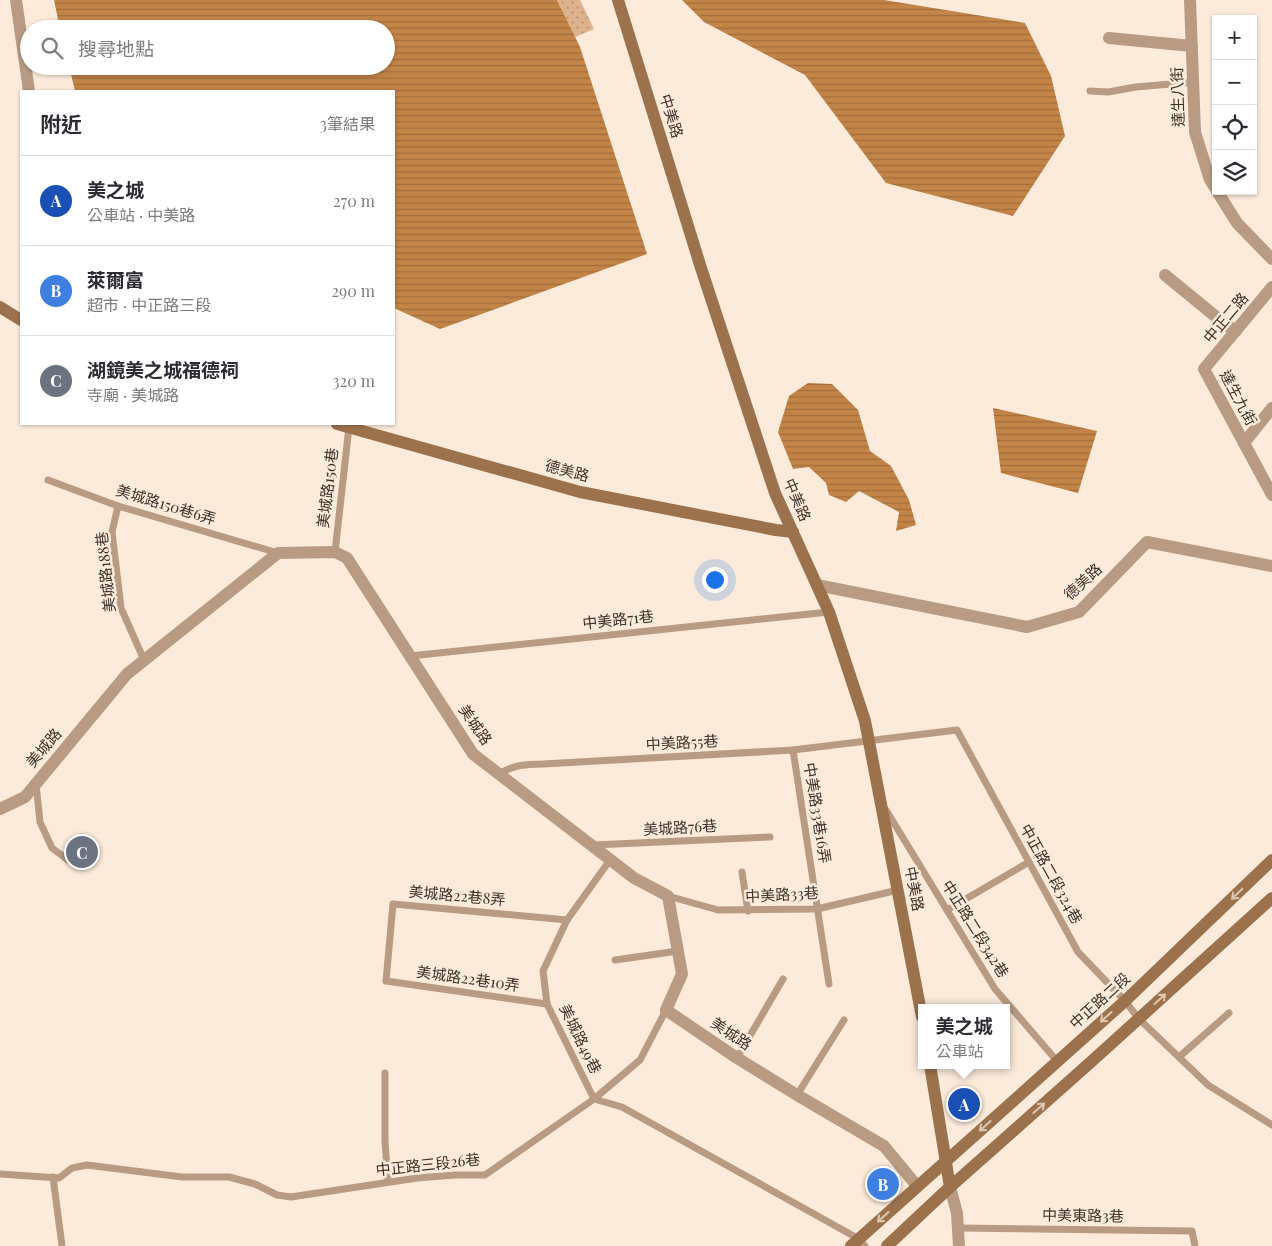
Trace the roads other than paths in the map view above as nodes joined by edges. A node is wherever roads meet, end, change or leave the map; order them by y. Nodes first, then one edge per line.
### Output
1 (16, 0) edge
2 (618, 0) edge
3 (1190, 0) edge
4 (20, 28) edge
5 (1109, 38) dead end
6 (1192, 46) junction
7 (27, 75) edge
8 (1194, 82) junction
9 (29, 90) edge
10 (1090, 91) dead end
11 (1212, 183) edge
12 (1219, 195) edge
13 (1272, 259) edge
14 (1165, 275) dead end
15 (1272, 287) edge
16 (0, 307) edge
17 (20, 319) edge
18 (1236, 331) junction
19 (1204, 369) joint
20 (1272, 408) edge
21 (343, 425) edge
22 (1244, 443) junction
23 (48, 480) dead end
24 (1272, 495) edge
25 (118, 506) junction
26 (793, 532) junction
27 (278, 552) junction
28 (335, 552) junction
29 (1272, 566) edge
30 (817, 585) junction
31 (828, 612) junction
32 (410, 656) junction
33 (144, 660) junction
34 (957, 730) joint
35 (870, 742) junction
36 (793, 750) junction
37 (499, 774) junction
38 (36, 784) junction
39 (881, 802) junction
40 (0, 809) edge
41 (770, 837) dead end
42 (591, 845) junction
43 (68, 860) dead end
44 (610, 860) junction
45 (1272, 860) edge
46 (1029, 862) junction
47 (742, 872) dead end
48 (898, 890) junction
49 (668, 896) junction
50 (1272, 898) edge
51 (817, 909) junction
52 (947, 910) junction
53 (748, 911) junction
54 (567, 920) junction
55 (678, 951) junction
56 (615, 960) dead end
57 (783, 980) dead end
58 (386, 981) joint
59 (829, 984) dead end
60 (1125, 1001) junction
61 (547, 1004) junction
62 (920, 1004) edge
63 (1008, 1004) edge
64 (1010, 1006) edge
65 (666, 1010) junction
66 (1229, 1013) dead end
67 (1139, 1019) junction
68 (844, 1020) dead end
69 (1179, 1057) junction
70 (737, 1058) junction
71 (1057, 1061) junction
72 (931, 1069) edge
73 (385, 1073) dead end
74 (797, 1095) junction
75 (594, 1099) junction
76 (1272, 1125) edge
77 (945, 1161) junction
78 (0, 1174) edge
79 (53, 1177) junction
80 (388, 1182) junction
81 (917, 1186) junction
82 (950, 1187) junction
83 (958, 1228) junction
84 (858, 1244) edge
85 (62, 1246) edge
86 (887, 1246) edge
87 (959, 1246) edge
88 (1195, 1246) edge

1 - 4 street
2 - 26 street, 中美路
3 - 6 street, 達生八街
5 - 6 street
6 - 8 street, 達生八街
7 - 9 street
8 - 10 lane
8 - 11 street, 達生八街
12 - 13 street, 達生八街
14 - 18 street
15 - 18 street, 中正二路
16 - 17 street
18 - 19 street, 中正二路
19 - 22 street, 達生九街
20 - 22 street
21 - 26 street, 德美路
21 - 28 lane, 美城路150巷
22 - 24 street, 達生九街
23 - 25 lane, 美城路150巷6弄
25 - 27 lane, 美城路150巷6弄
25 - 33 lane, 美城路188巷
26 - 30 street, 中美路
27 - 28 street
27 - 33 street, 美城路
28 - 32 street, 美城路
29 - 30 street, 德美路
30 - 31 street, 中美路
31 - 32 lane, 中美路71巷
31 - 35 street, 中美路
32 - 37 street, 美城路
33 - 38 street, 美城路
34 - 35 lane, 中美路55巷
34 - 46 lane, 中正路二段324巷
35 - 36 lane, 中美路55巷
35 - 39 street, 中美路
36 - 37 lane, 中美路55巷
36 - 51 lane, 中美路33巷16弄
37 - 42 street, 美城路
38 - 40 street, 美城路
38 - 43 lane
39 - 48 street, 中美路
39 - 52 lane, 中正路二段342巷
41 - 42 lane, 美城路76巷
42 - 44 street, 美城路
44 - 49 street, 美城路
44 - 54 lane, 美城路49巷
45 -> 60 street, 中正路二段
46 - 52 lane
46 - 60 lane, 中正路二段324巷
47 - 53 lane
48 - 51 lane, 中美路33巷
48 - 62 street, 中美路
49 - 53 lane, 中美路33巷
49 - 55 street
67 -> 50 street
51 - 53 lane, 中美路33巷
51 - 59 lane, 中美路33巷16弄
52 - 63 lane, 中正路二段342巷
54 - 58 lane, 美城路22巷8弄
54 - 61 lane, 美城路49巷
55 - 56 lane
55 - 65 street
57 - 70 lane
58 - 61 lane, 美城路22巷10弄
60 - 67 lane, 中正路二段324巷
60 -> 71 street, 中正路二段
61 - 75 lane, 美城路49巷
64 - 71 lane, 中正路二段342巷
65 - 70 street, 美城路
65 - 75 lane, 中正路三段26巷
66 - 69 lane
67 - 69 lane, 中正路二段324巷
82 -> 67 street
68 - 74 lane
69 - 76 lane, 中正路二段324巷
70 - 74 street, 美城路
71 -> 77 street, 中正路二段
72 - 77 street
73 - 80 lane
74 - 81 street, 美城路
75 - 80 lane, 中正路三段26巷
75 - 84 lane
77 - 81 street, 中正路二段
77 - 82 street
78 - 79 lane, 中正路三段26巷
79 - 80 lane, 中正路三段26巷
79 - 85 lane
81 -> 84 street, 中正路二段
82 - 83 street
82 - 86 street
83 - 87 street
83 - 88 lane, 中美東路3巷

